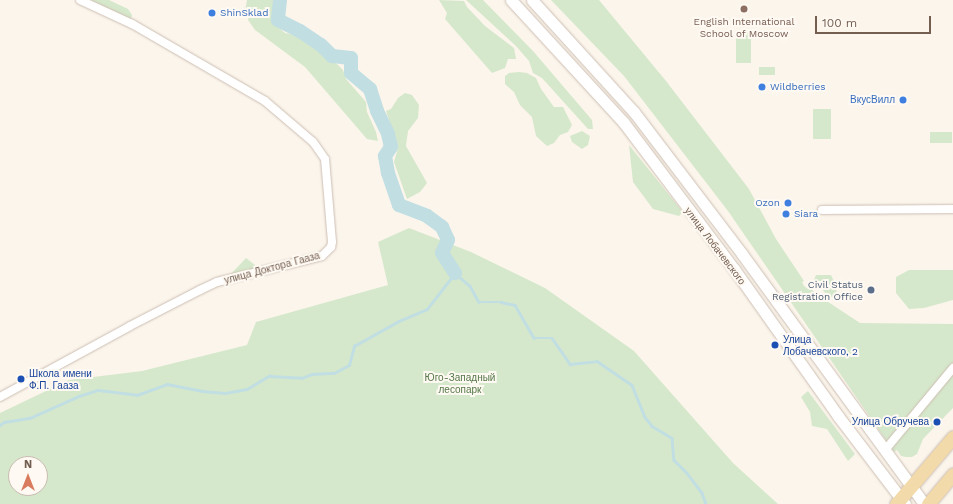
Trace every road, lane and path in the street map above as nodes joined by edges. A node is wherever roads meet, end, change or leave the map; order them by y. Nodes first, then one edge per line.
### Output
1 (80, 0) edge
2 (511, 0) edge
3 (532, 0) edge
4 (953, 209) edge
5 (822, 210) dead end
6 (953, 368) edge
7 (0, 397) edge
8 (953, 437) edge
9 (884, 450) junction
10 (953, 474) edge
11 (911, 487) junction
12 (901, 502) edge
13 (924, 504) edge
14 (928, 504) edge

1 - 7 street, улица Доктора Гааза
2 - 12 main road, улица Лобачевского
3 - 9 main road, улица Лобачевского
4 - 5 street
6 - 9 street
8 - 11 main road
9 - 11 main road, улица Лобачевского
10 - 14 main road
11 - 12 main road
11 - 13 main road, улица Лобачевского

